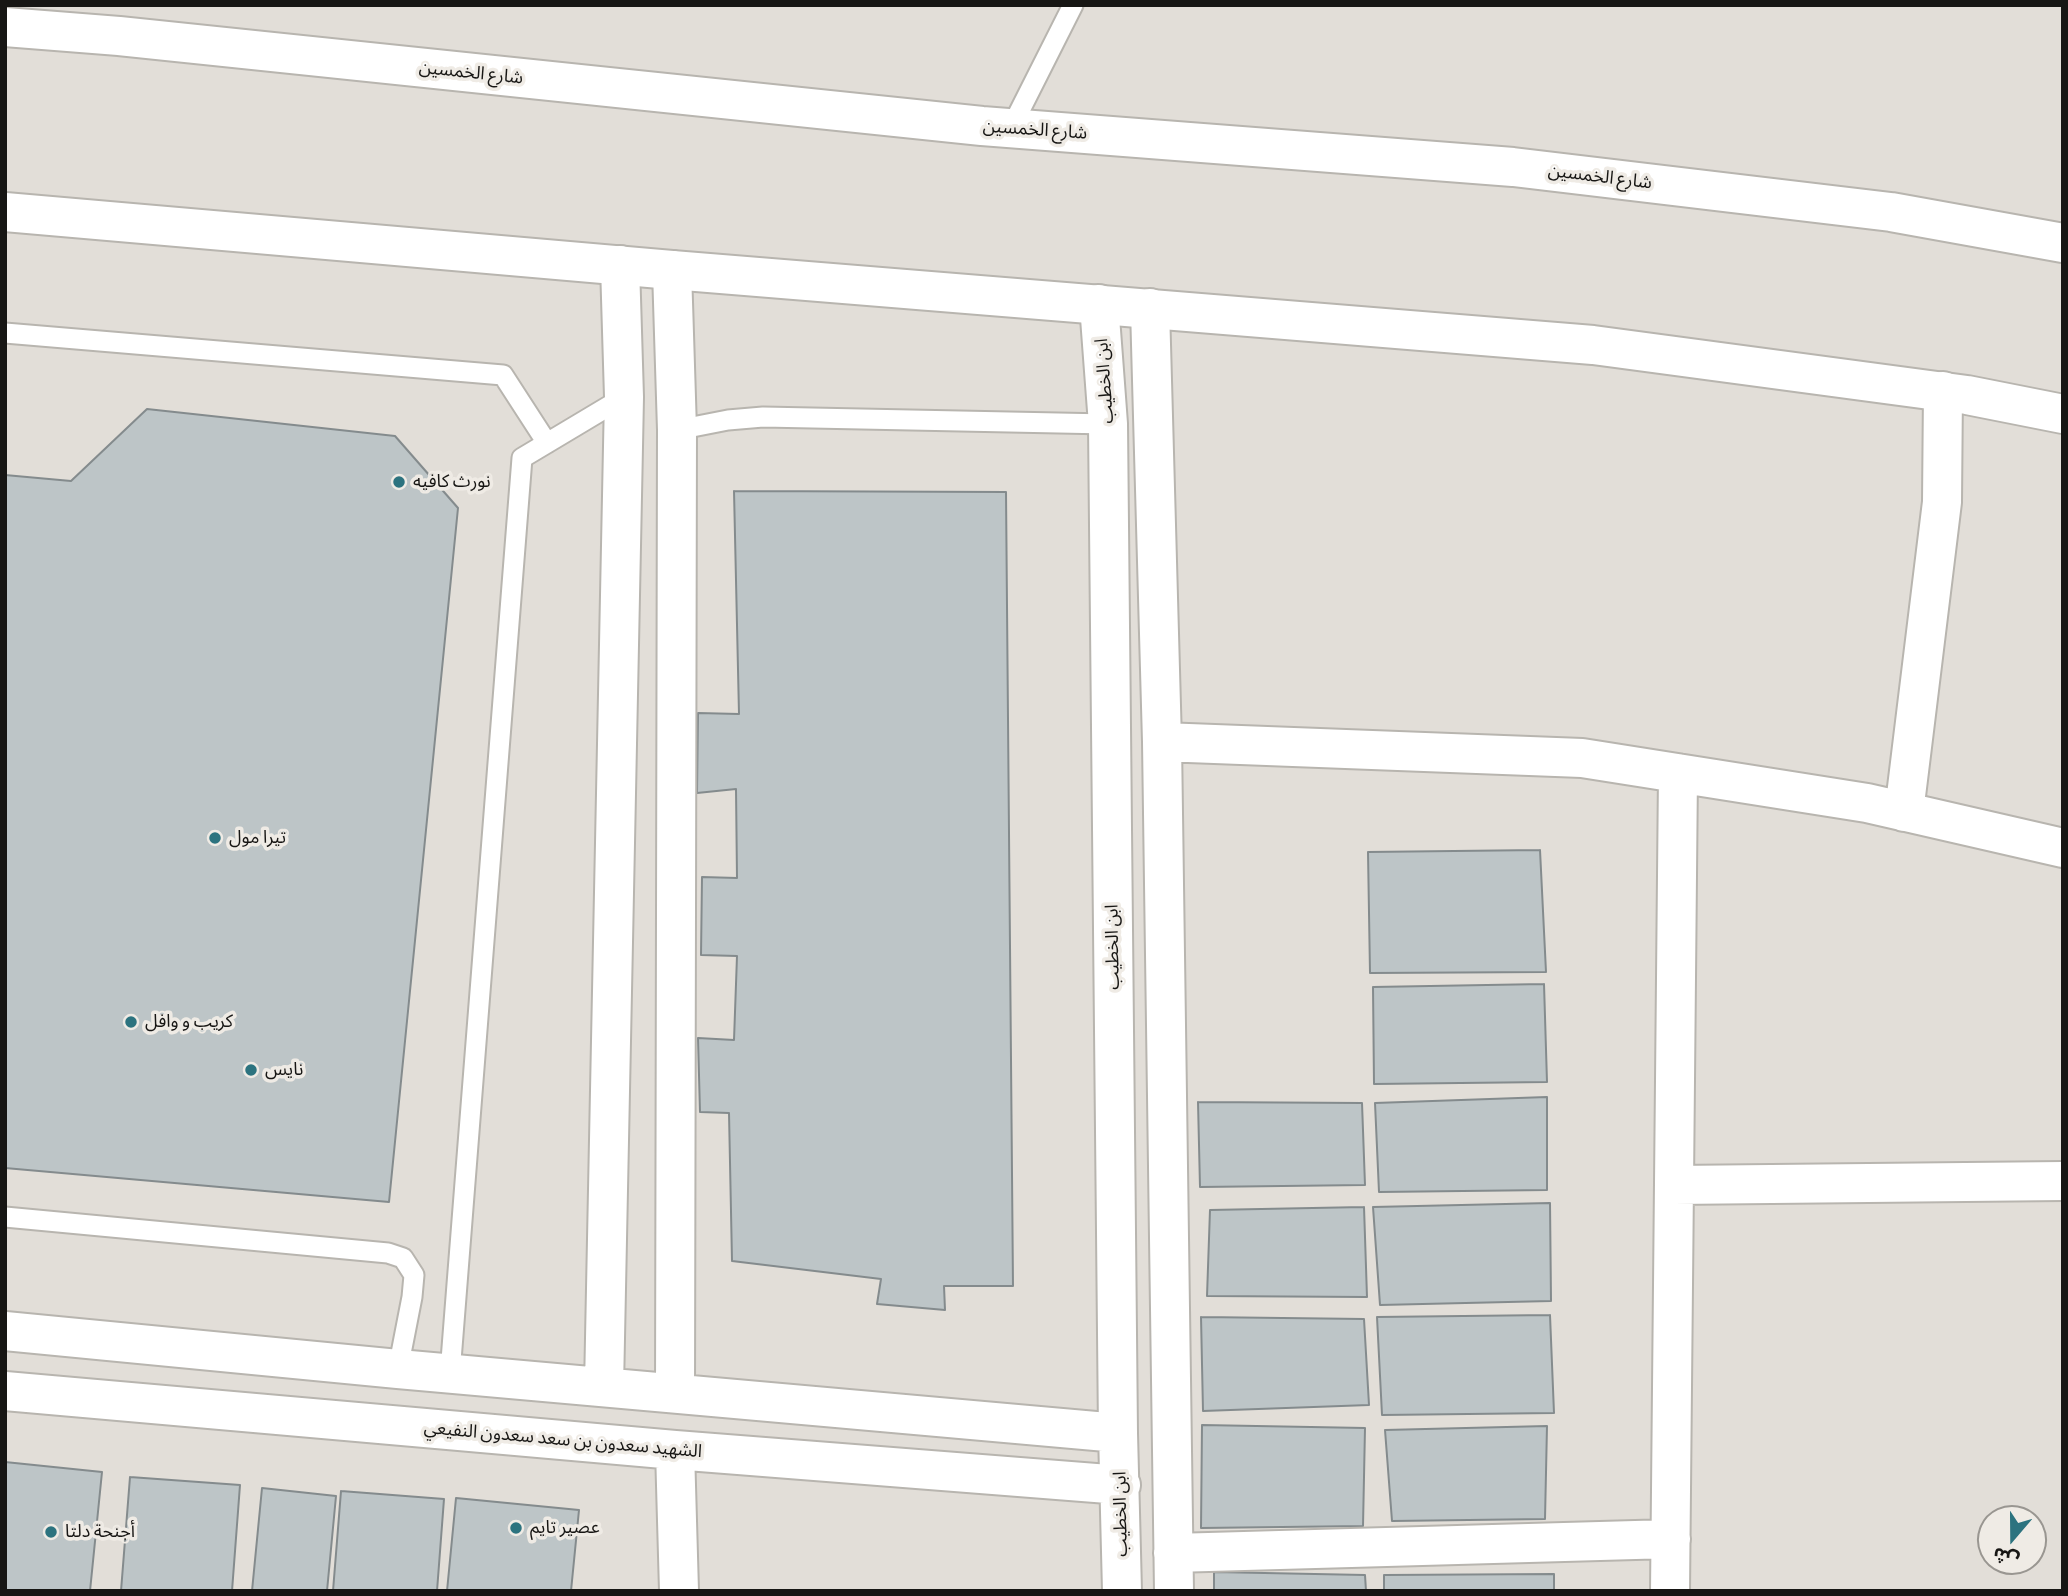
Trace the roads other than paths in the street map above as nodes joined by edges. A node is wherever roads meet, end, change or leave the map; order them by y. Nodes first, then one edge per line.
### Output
1 (73, 5) edge
2 (1073, 5) edge
3 (5, 27) edge
4 (119, 36) junction
5 (1012, 128) junction
6 (5, 212) edge
7 (2063, 243) edge
8 (620, 265) junction
9 (672, 270) junction
10 (1099, 304) junction
11 (1150, 308) junction
12 (5, 333) edge
13 (1943, 391) junction
14 (624, 397) junction
15 (2063, 414) edge
16 (1108, 424) junction
17 (677, 430) junction
18 (547, 443) junction
19 (1162, 743) junction
20 (1678, 773) junction
21 (1904, 812) junction
22 (2063, 848) edge
23 (2063, 1181) edge
24 (1674, 1185) junction
25 (5, 1217) edge
26 (5, 1331) edge
27 (398, 1368) junction
28 (450, 1373) junction
29 (604, 1387) junction
30 (5, 1391) edge
31 (675, 1393) junction
32 (1118, 1433) junction
33 (675, 1450) junction
34 (1121, 1485) junction
35 (1671, 1539) junction
36 (1173, 1553) junction
37 (679, 1591) edge
38 (1122, 1591) edge
39 (1174, 1591) edge
40 (1670, 1591) edge

1 - 4 street
2 - 5 lane
3 - 4 street, شارع الخمسين
4 - 5 street, شارع الخمسين
5 - 7 street, شارع الخمسين
6 - 8 street
8 - 9 street
8 - 14 street
9 - 10 street
9 - 17 street
10 - 11 street
10 - 16 street, ابن الخطيب
11 - 13 street
11 - 19 street
12 - 18 lane
13 - 15 street
13 - 21 street
14 - 18 lane
14 - 29 street
16 - 17 lane
16 - 32 street, ابن الخطيب
17 - 31 street
18 - 28 lane
19 - 20 street
19 - 36 street
20 - 21 street
20 - 24 street
21 - 22 street
23 - 24 street
24 - 35 street
25 - 27 lane
26 - 27 street
27 - 28 street
28 - 29 street
29 - 31 street
30 - 33 street, الشهيد سعدون بن سعد سعدون النفيعي
31 - 32 street
32 - 34 street, ابن الخطيب
33 - 34 street, الشهيد سعدون بن سعد سعدون النفيعي
33 - 37 street
34 - 38 street, ابن الخطيب
35 - 36 street
35 - 40 street
36 - 39 street

